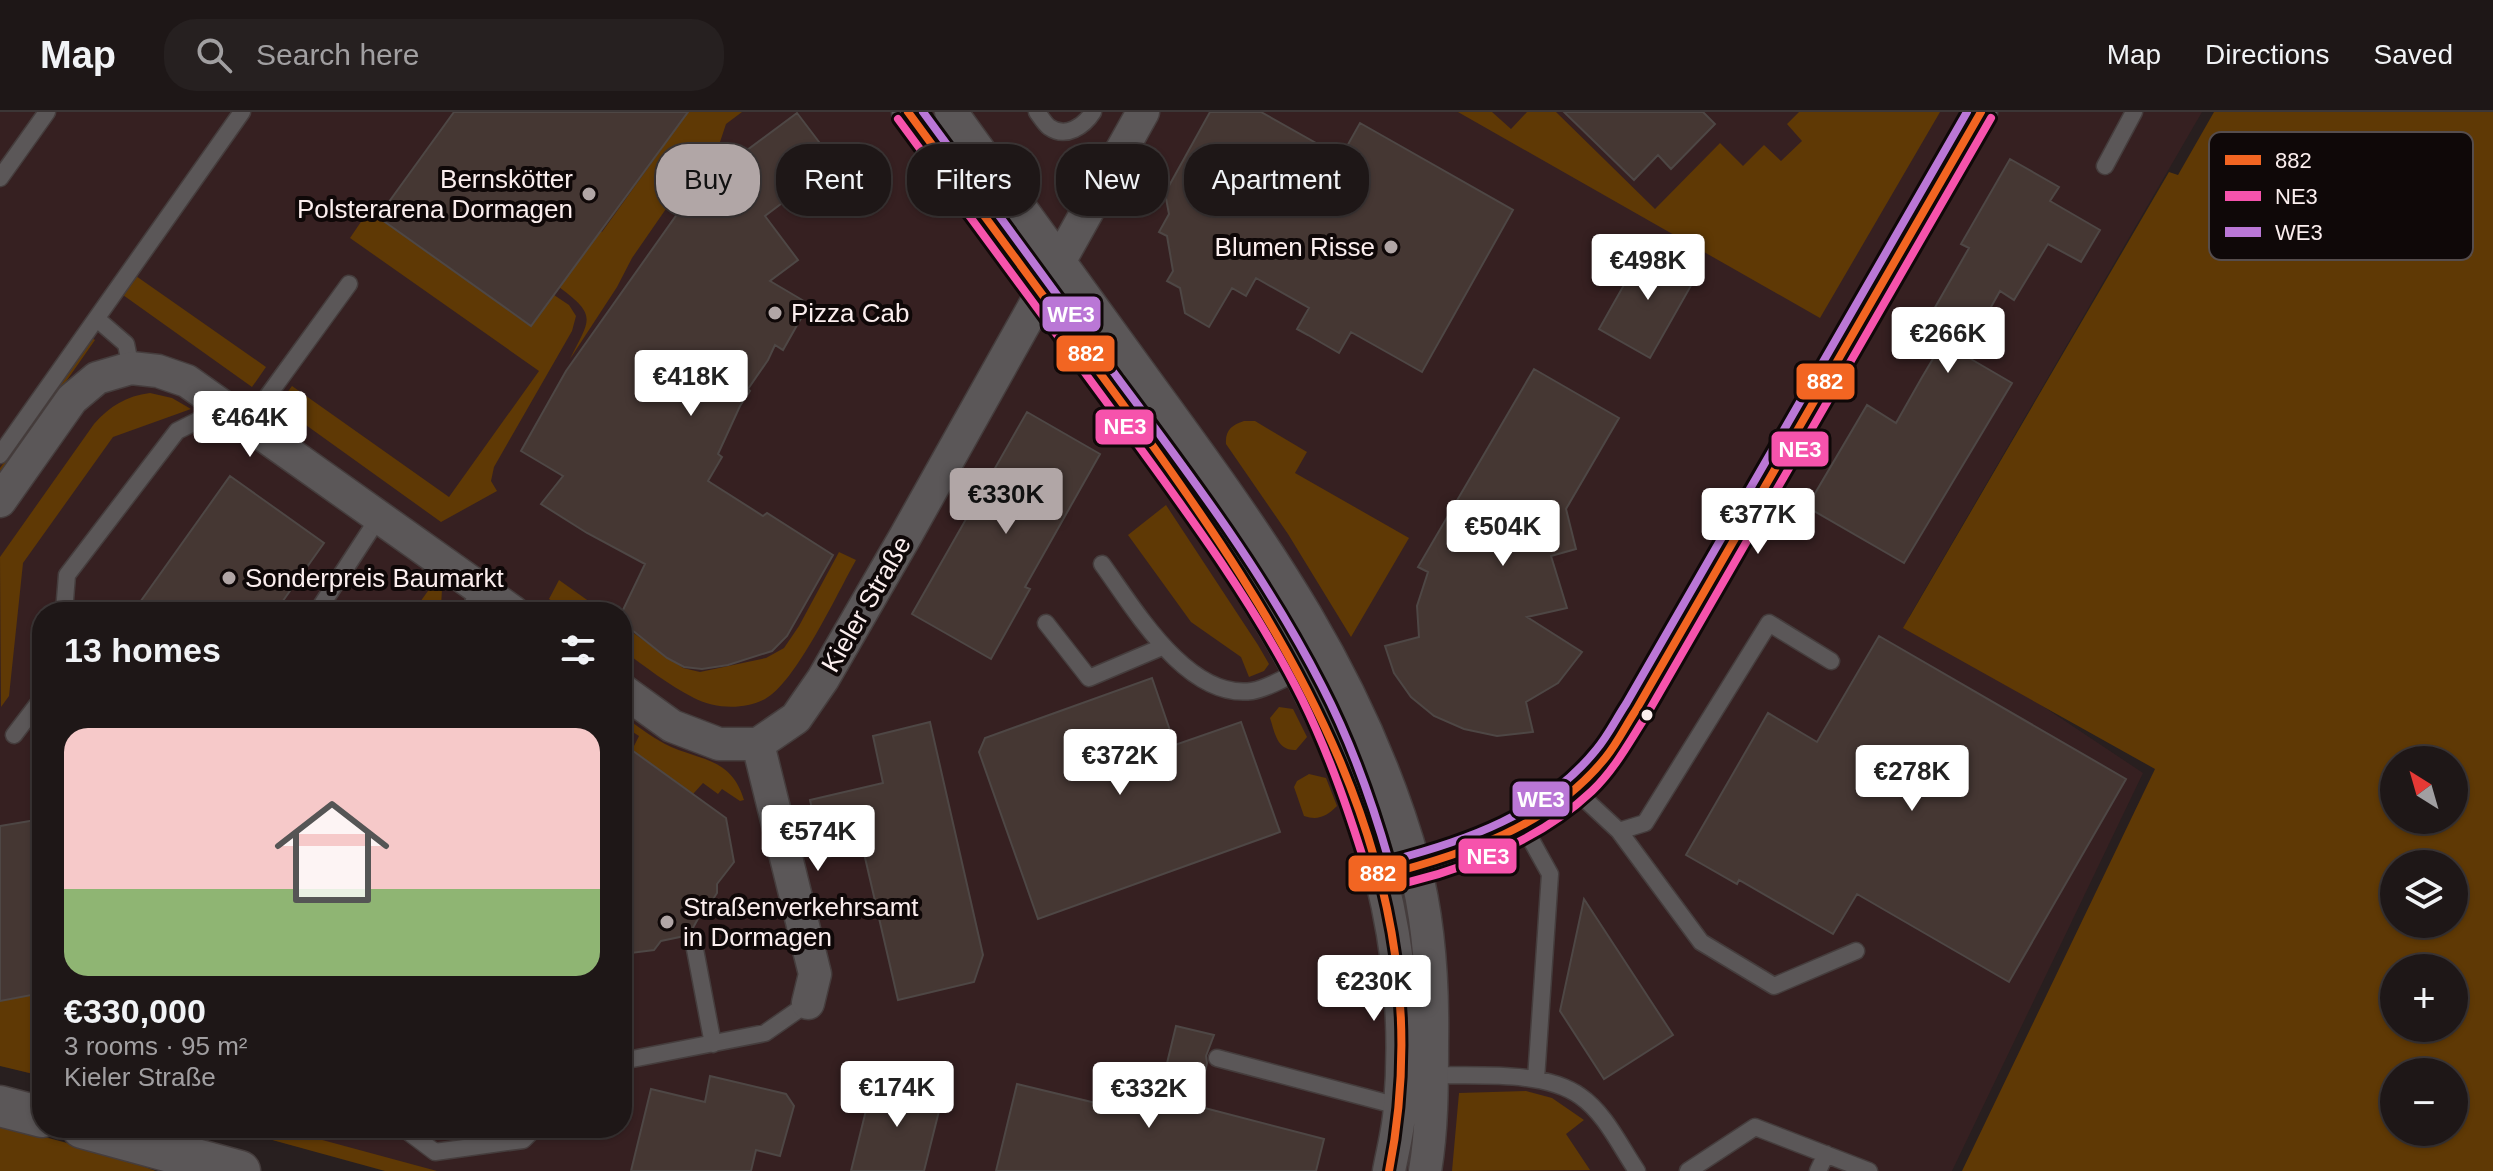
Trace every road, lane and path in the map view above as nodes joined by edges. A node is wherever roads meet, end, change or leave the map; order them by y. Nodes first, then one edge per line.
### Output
1 (47, 112) edge
2 (242, 112) edge
3 (908, 112) edge
4 (951, 112) edge
5 (1037, 112) edge
6 (1093, 112) edge
7 (1143, 112) edge
8 (1981, 112) edge
9 (2134, 112) edge
10 (2105, 166) dead end
11 (0, 178) edge
12 (1059, 261) junction
13 (349, 284) dead end
14 (1041, 294) junction
15 (97, 319) junction
16 (131, 368) junction
17 (220, 403) junction
18 (248, 423) junction
19 (0, 455) edge
20 (0, 501) edge
21 (379, 517) junction
22 (1102, 564) dead end
23 (475, 601) edge
24 (65, 602) edge
25 (324, 602) edge
26 (1046, 623) dead end
27 (1162, 647) junction
28 (1330, 654) junction
29 (1831, 661) dead end
30 (1299, 669) junction
31 (632, 697) edge
32 (32, 711) edge
33 (14, 735) dead end
34 (758, 744) junction
35 (1575, 790) junction
36 (1524, 827) junction
37 (1619, 831) junction
38 (1415, 867) junction
39 (1381, 876) junction
40 (694, 944) dead end
41 (1856, 951) dead end
42 (808, 1003) joint
43 (713, 1044) junction
44 (1217, 1058) dead end
45 (632, 1059) edge
46 (1417, 1075) junction
47 (1536, 1079) junction
48 (0, 1106) edge
49 (1416, 1110) junction
50 (32, 1114) edge
51 (117, 1138) edge
52 (416, 1138) edge
53 (525, 1138) edge
54 (1826, 1154) junction
55 (227, 1169) edge
56 (1389, 1171) edge
57 (1425, 1171) edge
58 (1637, 1171) edge
59 (1688, 1171) edge
60 (1818, 1171) edge
61 (1869, 1171) edge

1 - 11 lane
2 - 15 lane
3 - 14 street
4 - 12 street
5 - 6 lane
7 - 12 street, Kieler Straße
8 - 35 street
9 - 10 lane
12 - 14 street, Kieler Straße
12 - 28 street
13 - 18 lane
14 - 30 street
14 - 34 street, Kieler Straße
15 - 16 lane
15 - 19 lane
16 - 17 street
16 - 20 street
17 - 18 street
17 - 24 lane
18 - 21 street
21 - 23 street
21 - 25 lane
22 - 27 lane
26 - 27 lane
27 - 30 lane
28 - 30 lane
28 - 38 street
29 - 37 lane
30 - 39 street
31 - 34 street
32 - 33 lane
34 - 42 street
35 - 36 street
35 - 37 lane
36 - 38 street
36 - 47 lane
37 - 41 lane
38 - 39 street
38 - 46 street
39 - 46 street
40 - 43 lane
42 - 43 lane
43 - 45 lane
44 - 49 lane
46 - 47 lane
46 - 49 street
47 - 58 lane
48 - 50 street
49 - 56 street
49 - 57 street
51 - 55 street
52 - 53 lane
54 - 59 lane
54 - 60 lane
54 - 61 lane

